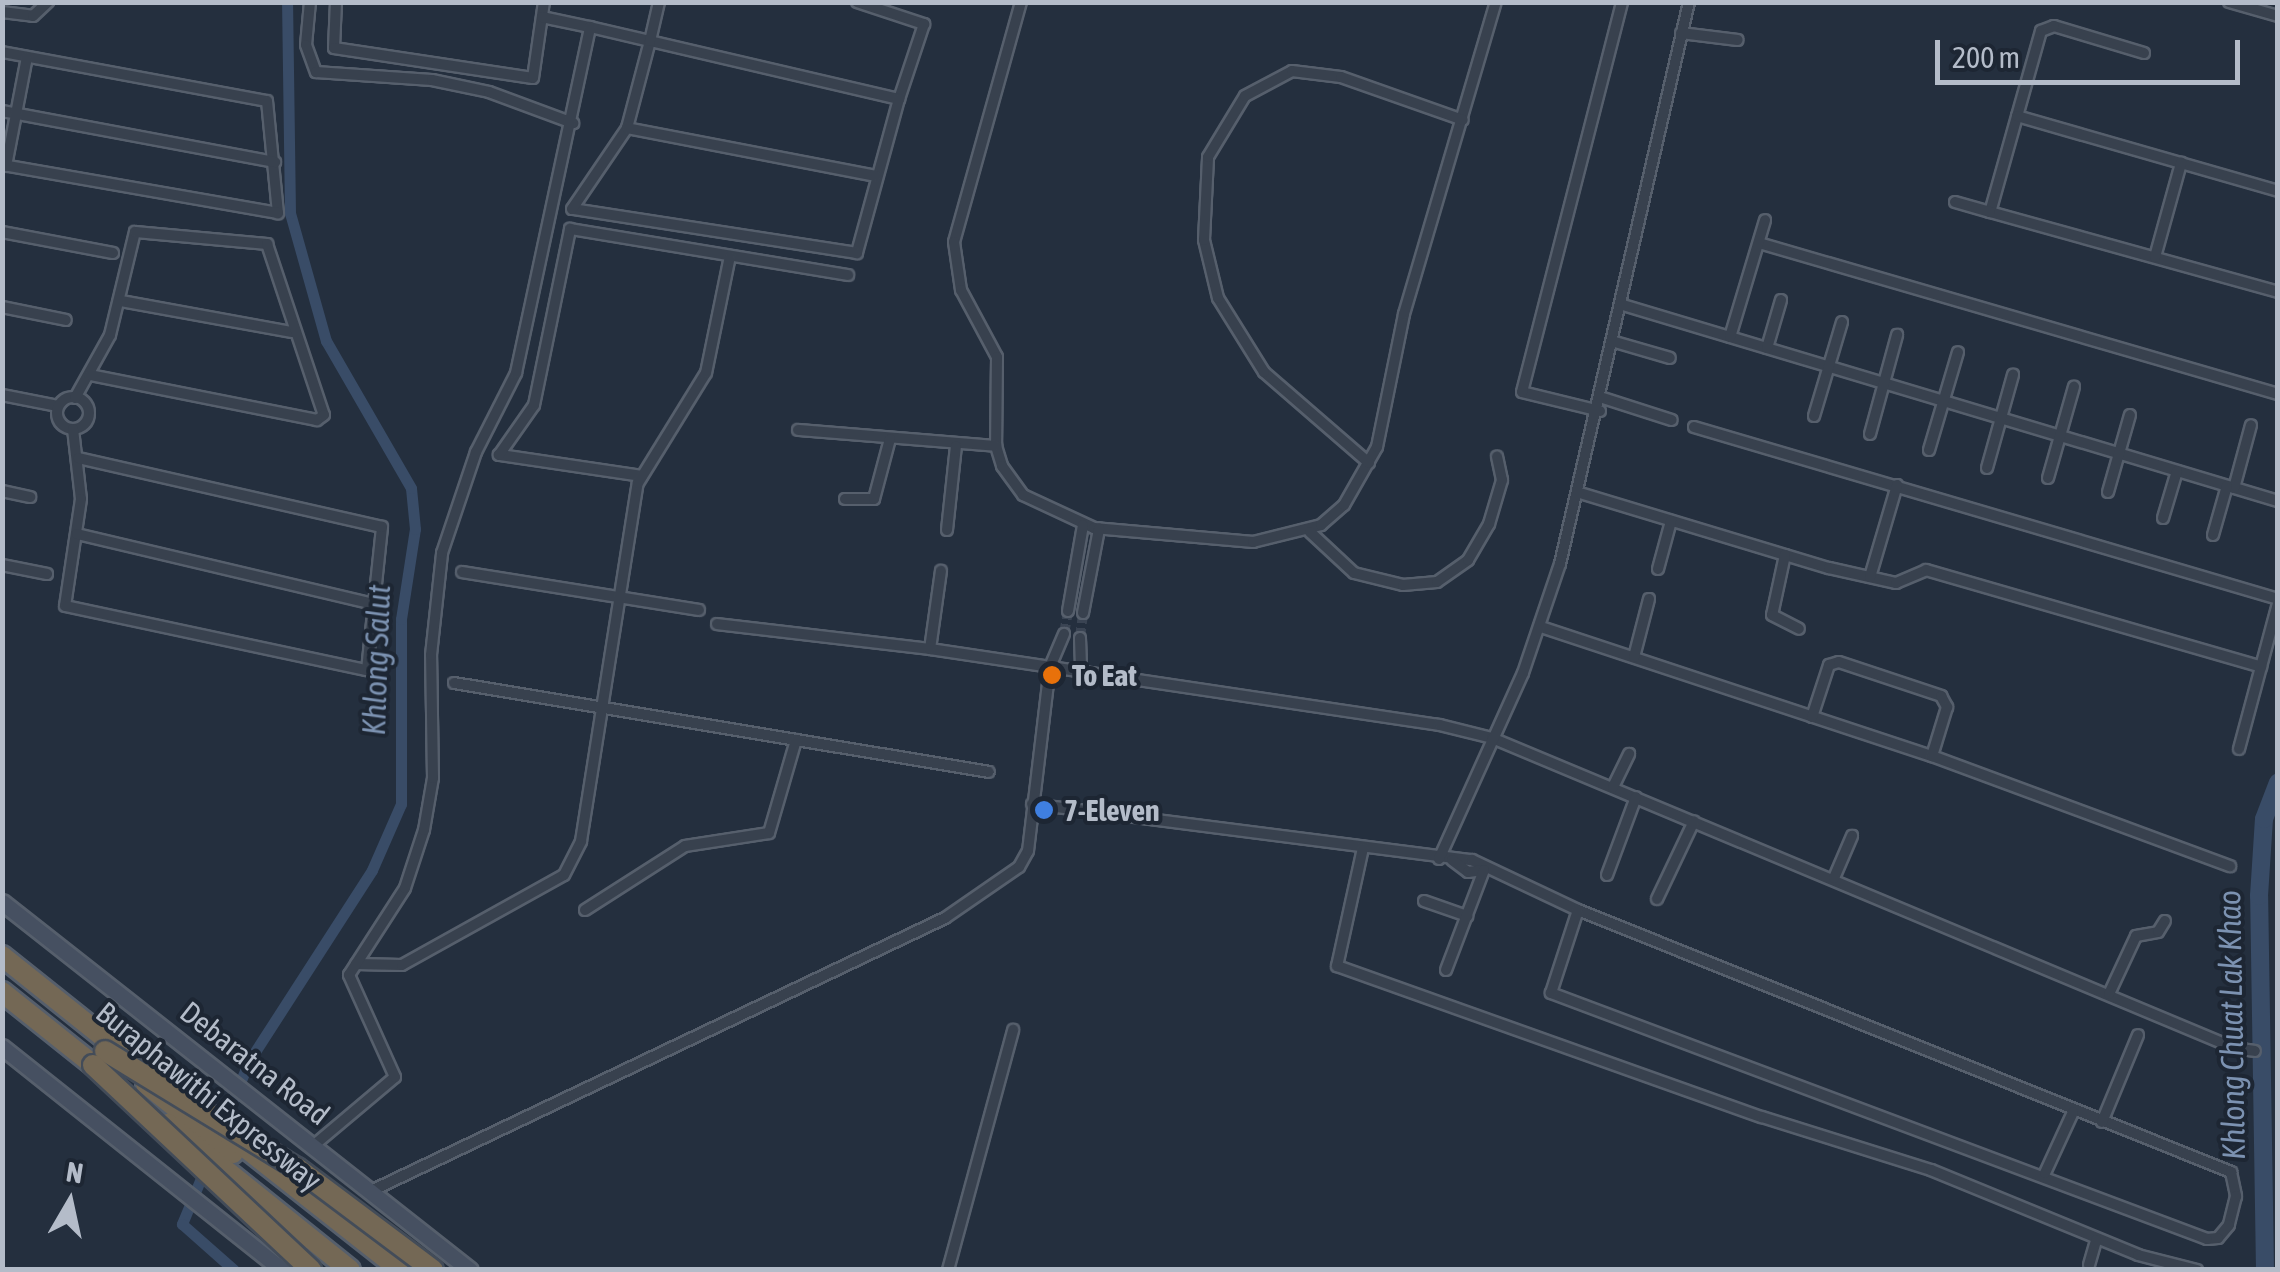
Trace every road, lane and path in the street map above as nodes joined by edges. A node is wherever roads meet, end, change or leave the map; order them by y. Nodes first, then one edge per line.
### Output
1 (48, 2) edge
2 (310, 2) edge
3 (336, 2) edge
4 (544, 2) edge
5 (659, 2) edge
6 (858, 2) edge
7 (1021, 2) edge
8 (1496, 2) edge
9 (1622, 2) edge
10 (1689, 2) edge
11 (2229, 2) edge
12 (2, 12) edge
13 (2278, 16) edge
14 (542, 17) junction
15 (590, 27) junction
16 (1681, 32) junction
17 (1738, 40) dead end
18 (650, 41) junction
19 (2, 52) edge
20 (2144, 53) dead end
21 (27, 57) junction
22 (899, 99) junction
23 (2, 111) edge
24 (17, 114) junction
25 (2017, 116) junction
26 (1463, 120) junction
27 (573, 124) junction
28 (627, 128) junction
29 (274, 162) junction
30 (2181, 163) junction
31 (4, 165) edge
32 (876, 176) junction
33 (2278, 191) edge
34 (1955, 202) dead end
35 (1990, 212) junction
36 (1765, 220) dead end
37 (2, 232) edge
38 (1759, 243) junction
39 (113, 253) dead end
40 (730, 256) junction
41 (2155, 257) junction
42 (848, 275) dead end
43 (2278, 292) edge
44 (1781, 300) dead end
45 (122, 301) junction
46 (1623, 305) junction
47 (2, 308) edge
48 (66, 320) dead end
49 (1842, 322) dead end
50 (292, 332) junction
51 (1897, 335) dead end
52 (1730, 337) junction
53 (1615, 342) junction
54 (1767, 348) junction
55 (1958, 352) dead end
56 (1670, 358) dead end
57 (1828, 366) junction
58 (89, 375) junction
59 (2014, 375) dead end
60 (1884, 383) junction
61 (2074, 387) dead end
62 (2278, 394) edge
63 (2, 395) edge
64 (75, 398) junction
65 (1603, 398) junction
66 (1943, 401) junction
67 (58, 406) junction
68 (1600, 411) junction
69 (2130, 414) dead end
70 (1814, 416) dead end
71 (2002, 418) junction
72 (1672, 420) dead end
73 (2251, 425) dead end
74 (1694, 427) dead end
75 (73, 429) junction
76 (798, 430) dead end
77 (1870, 434) dead end
78 (2061, 436) junction
79 (890, 440) junction
80 (956, 446) junction
81 (996, 446) junction
82 (1929, 450) dead end
83 (2118, 453) junction
84 (1497, 457) dead end
85 (79, 458) junction
86 (1369, 463) junction
87 (1987, 468) dead end
88 (2177, 471) junction
89 (642, 476) junction
90 (2048, 478) dead end
91 (1897, 485) junction
92 (2231, 487) junction
93 (2, 491) edge
94 (2108, 492) dead end
95 (1580, 493) junction
96 (30, 497) dead end
97 (846, 499) dead end
98 (2278, 501) edge
99 (2163, 518) dead end
100 (1671, 520) junction
101 (1083, 525) junction
102 (1099, 529) junction
103 (948, 530) dead end
104 (1310, 532) junction
105 (77, 534) junction
106 (2213, 535) dead end
107 (1785, 555) junction
108 (2, 565) edge
109 (1658, 568) dead end
110 (941, 570) dead end
111 (462, 572) dead end
112 (48, 574) dead end
113 (1870, 577) junction
114 (1648, 598) dead end
115 (619, 599) junction
116 (2278, 601) edge
117 (372, 604) junction
118 (699, 610) dead end
119 (1068, 611) tunnel mouth
120 (1083, 614) tunnel mouth
121 (718, 624) dead end
122 (1541, 627) junction
123 (1798, 629) dead end
124 (1064, 634) tunnel mouth
125 (1080, 638) tunnel mouth
126 (930, 649) junction
127 (1634, 657) junction
128 (1050, 667) junction
129 (2262, 668) junction
130 (1082, 673) junction
131 (454, 683) dead end
132 (602, 708) junction
133 (1812, 717) junction
134 (1492, 738) junction
135 (796, 740) junction
136 (2238, 749) dead end
137 (1629, 754) dead end
138 (1932, 756) junction
139 (989, 772) dead end
140 (1612, 788) junction
141 (1636, 797) junction
142 (1032, 804) junction
143 (1694, 821) junction
144 (1852, 836) dead end
145 (1363, 848) junction
146 (1438, 859) junction
147 (2230, 866) dead end
148 (1484, 870) junction
149 (1607, 876) dead end
150 (1834, 878) junction
151 (1657, 898) dead end
152 (2, 902) edge
153 (1424, 902) dead end
154 (585, 910) dead end
155 (1578, 910) junction
156 (1467, 916) junction
157 (2166, 921) dead end
158 (2, 956) edge
159 (356, 964) junction
160 (2, 969) edge
161 (1446, 970) dead end
162 (2, 992) edge
163 (2108, 994) junction
164 (2, 1006) edge
165 (1013, 1030) dead end
166 (2138, 1035) dead end
167 (2, 1048) edge
168 (2255, 1051) dead end
169 (99, 1058) junction
170 (2073, 1112) junction
171 (2102, 1122) junction
172 (313, 1146) junction
173 (2045, 1173) junction
174 (371, 1191) junction
175 (2096, 1240) junction
176 (2089, 1265) dead end
177 (282, 1270) edge
178 (310, 1270) edge
179 (334, 1270) edge
180 (350, 1270) edge
181 (379, 1270) edge
182 (401, 1270) edge
183 (434, 1270) edge
184 (470, 1270) edge
185 (948, 1270) edge
186 (2197, 1270) edge

1 - 12 street
2 - 27 street
3 - 14 street
4 - 14 street
5 - 18 street
6 - 22 street
7 - 81 street
8 - 26 street
9 - 68 street
10 - 16 street
11 - 13 street
14 - 15 street
15 - 18 street
15 - 27 street
16 - 17 street
16 - 46 street
18 - 22 street
18 - 28 street
19 - 21 street
20 - 25 street
21 - 24 street
21 - 29 street
22 - 32 street
23 - 24 street
24 - 29 street
24 - 31 street
25 - 30 street
25 - 35 street
26 - 86 street
26 - 86 street
27 - 159 street
28 - 32 street
28 - 32 street
29 - 31 street
30 - 33 street
30 - 41 street
34 - 35 street
35 - 41 street
36 - 38 street
37 - 39 street
38 - 52 street
38 - 62 street
40 - 42 street
40 - 89 street
40 - 89 street
41 - 43 street
44 - 54 street
45 - 50 street
45 - 50 street
45 - 58 street
46 - 52 street
46 - 53 street
47 - 48 street
49 - 57 street
50 - 58 street
51 - 60 street
52 - 54 street
53 - 56 street
53 - 65 street
54 - 57 street
55 - 66 street
57 - 60 street
57 - 70 street
58 - 64 street
59 - 71 street
60 - 66 street
60 - 77 street
61 - 78 street
63 - 67 street
64 - 67 street
64 - 75 street
65 - 68 street
65 - 72 street
66 - 71 street
66 - 82 street
67 - 75 street
68 - 95 street
69 - 83 street
71 - 78 street
71 - 87 street
73 - 92 street
74 - 91 street
75 - 85 street
76 - 79 street
78 - 83 street
78 - 90 street
79 - 80 street
79 - 97 street
80 - 81 street
80 - 103 street
81 - 101 street
83 - 88 street
83 - 94 street
84 - 104 street
85 - 105 street
85 - 117 street
86 - 104 street
88 - 92 street
88 - 99 street
89 - 115 street
91 - 113 street
91 - 116 street
92 - 98 street
92 - 106 street
93 - 96 street
95 - 100 street
95 - 122 street
100 - 107 street
100 - 109 street
101 - 102 street
101 - 119 street
102 - 104 street
102 - 120 street
105 - 117 street
105 - 117 street
107 - 113 street
107 - 123 street
108 - 112 street
110 - 126 street
111 - 115 street
113 - 129 street
114 - 127 street
115 - 118 street
115 - 132 street
116 - 129 street
121 - 126 street
122 - 127 street
122 - 134 street
124 - 128 street
125 - 130 street
126 - 128 street
127 - 133 street
128 - 130 street
128 - 142 street
129 - 136 street
130 - 134 street
131 - 132 street
132 - 135 street
132 - 159 street
133 - 138 street
133 - 138 street
134 - 140 street
134 - 146 street
135 - 139 street
135 - 154 street
137 - 140 street
138 - 147 street
140 - 141 street
141 - 143 street
141 - 149 street
142 - 145 street
142 - 174 street
143 - 150 street
143 - 151 street
144 - 150 street
145 - 146 street
145 - 175 street
146 - 148 street
148 - 155 street
148 - 156 street
150 - 163 street
152 - 172 main road, Debaratna Road
153 - 156 street
155 - 170 street
155 - 173 street
156 - 161 street
157 - 163 street
158 - 182 highway
159 - 172 street
160 - 169 highway, Buraphawithi Expressway
162 - 169 highway, Buraphawithi Expressway
163 - 168 street
164 - 179 highway
165 - 185 street
166 - 171 street
167 - 177 main road
169 - 178 highway, bridge
169 - 180 highway, Buraphawithi Expressway, bridge
169 - 181 highway, Buraphawithi Expressway, bridge
169 - 183 highway, bridge
170 - 171 street
170 - 173 street
171 - 173 street
172 - 174 main road, Debaratna Road
174 - 184 main road, Debaratna Road
175 - 176 street
175 - 186 street

